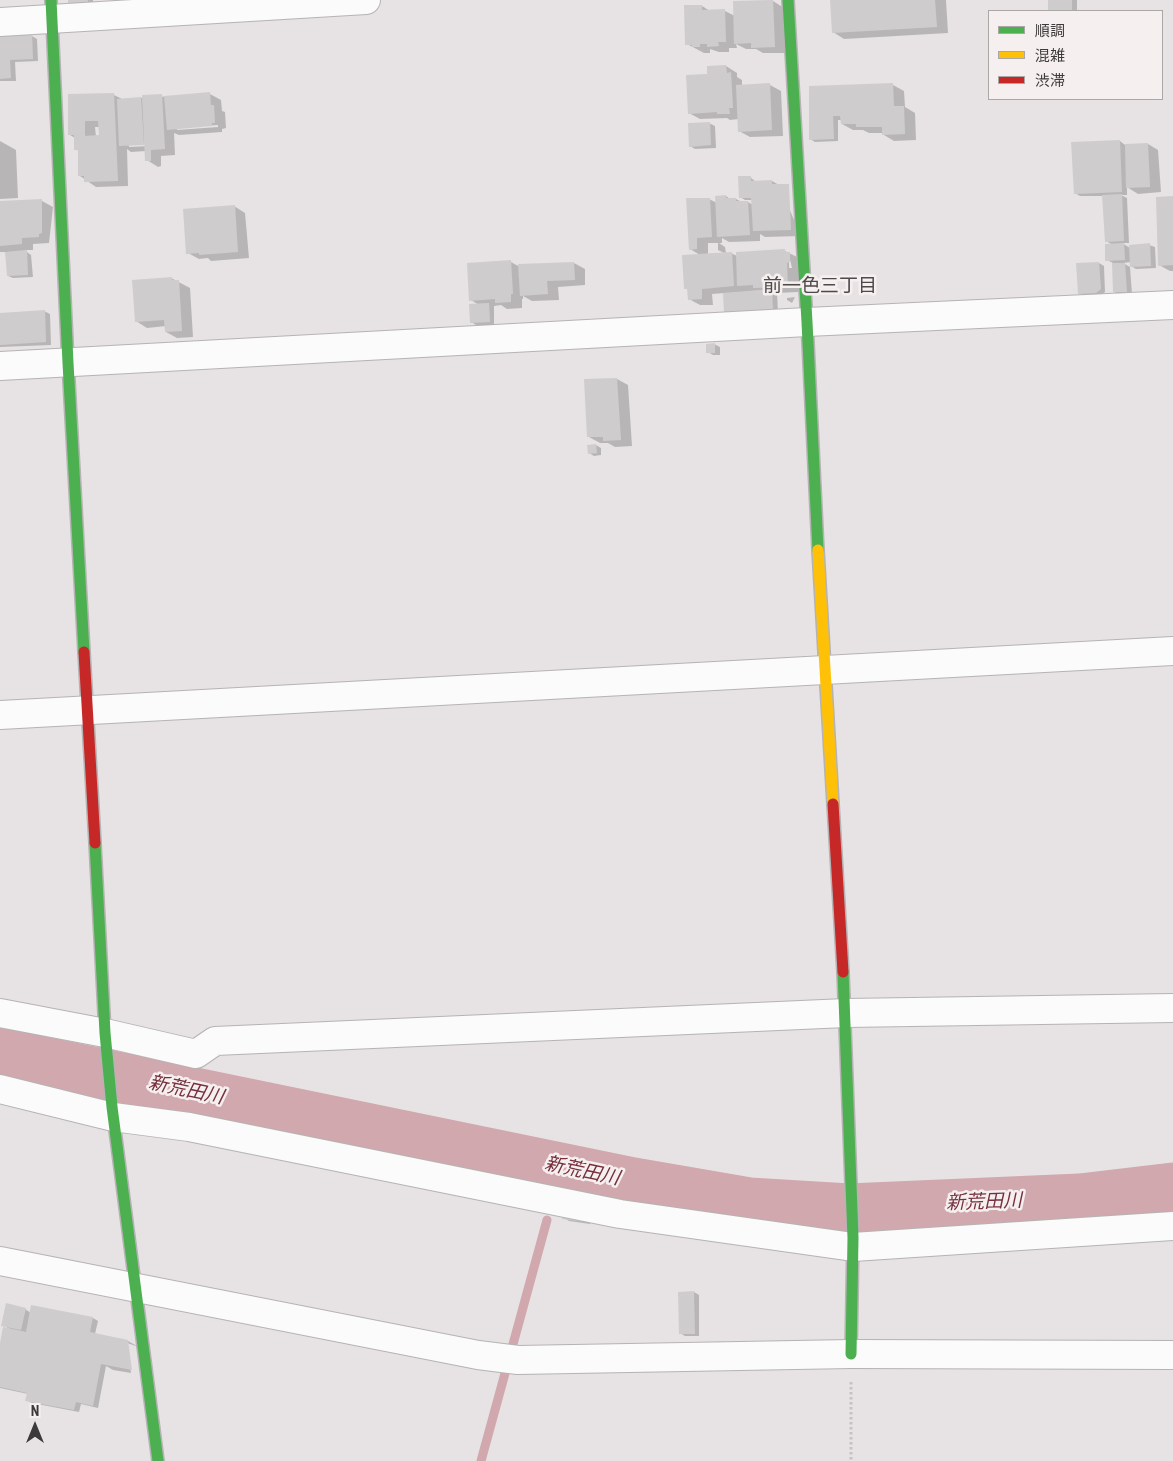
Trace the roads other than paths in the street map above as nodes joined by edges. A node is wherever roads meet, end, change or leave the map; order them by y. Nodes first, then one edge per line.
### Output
1 (366, 0) edge
2 (788, 0) edge
3 (52, 9) edge
4 (0, 22) edge
5 (1173, 305) edge
6 (807, 322) junction
7 (68, 362) junction
8 (0, 366) edge
9 (1173, 651) edge
10 (824, 669) junction
11 (88, 711) junction
12 (0, 715) edge
13 (1173, 1008) edge
14 (0, 1012) edge
15 (846, 1013) junction
16 (106, 1038) junction
17 (0, 1089) edge
18 (112, 1112) junction
19 (1173, 1226) edge
20 (853, 1243) junction
21 (0, 1261) edge
22 (135, 1288) junction
23 (851, 1354) junction
24 (1173, 1355) edge
25 (158, 1461) edge

1 - 3 street
2 - 6 street
3 - 4 street
3 - 7 street
5 - 6 street
6 - 7 street
6 - 10 street
7 - 8 street
7 - 11 street
9 - 10 street
10 - 11 street
10 - 15 street
11 - 12 street
11 - 16 street
13 - 15 street
14 - 16 street
15 - 16 street
15 - 20 street
16 - 18 street
17 - 18 street
18 - 20 street
18 - 22 street
19 - 20 street
20 - 23 street
21 - 22 street
22 - 23 street
22 - 25 street
23 - 24 street

